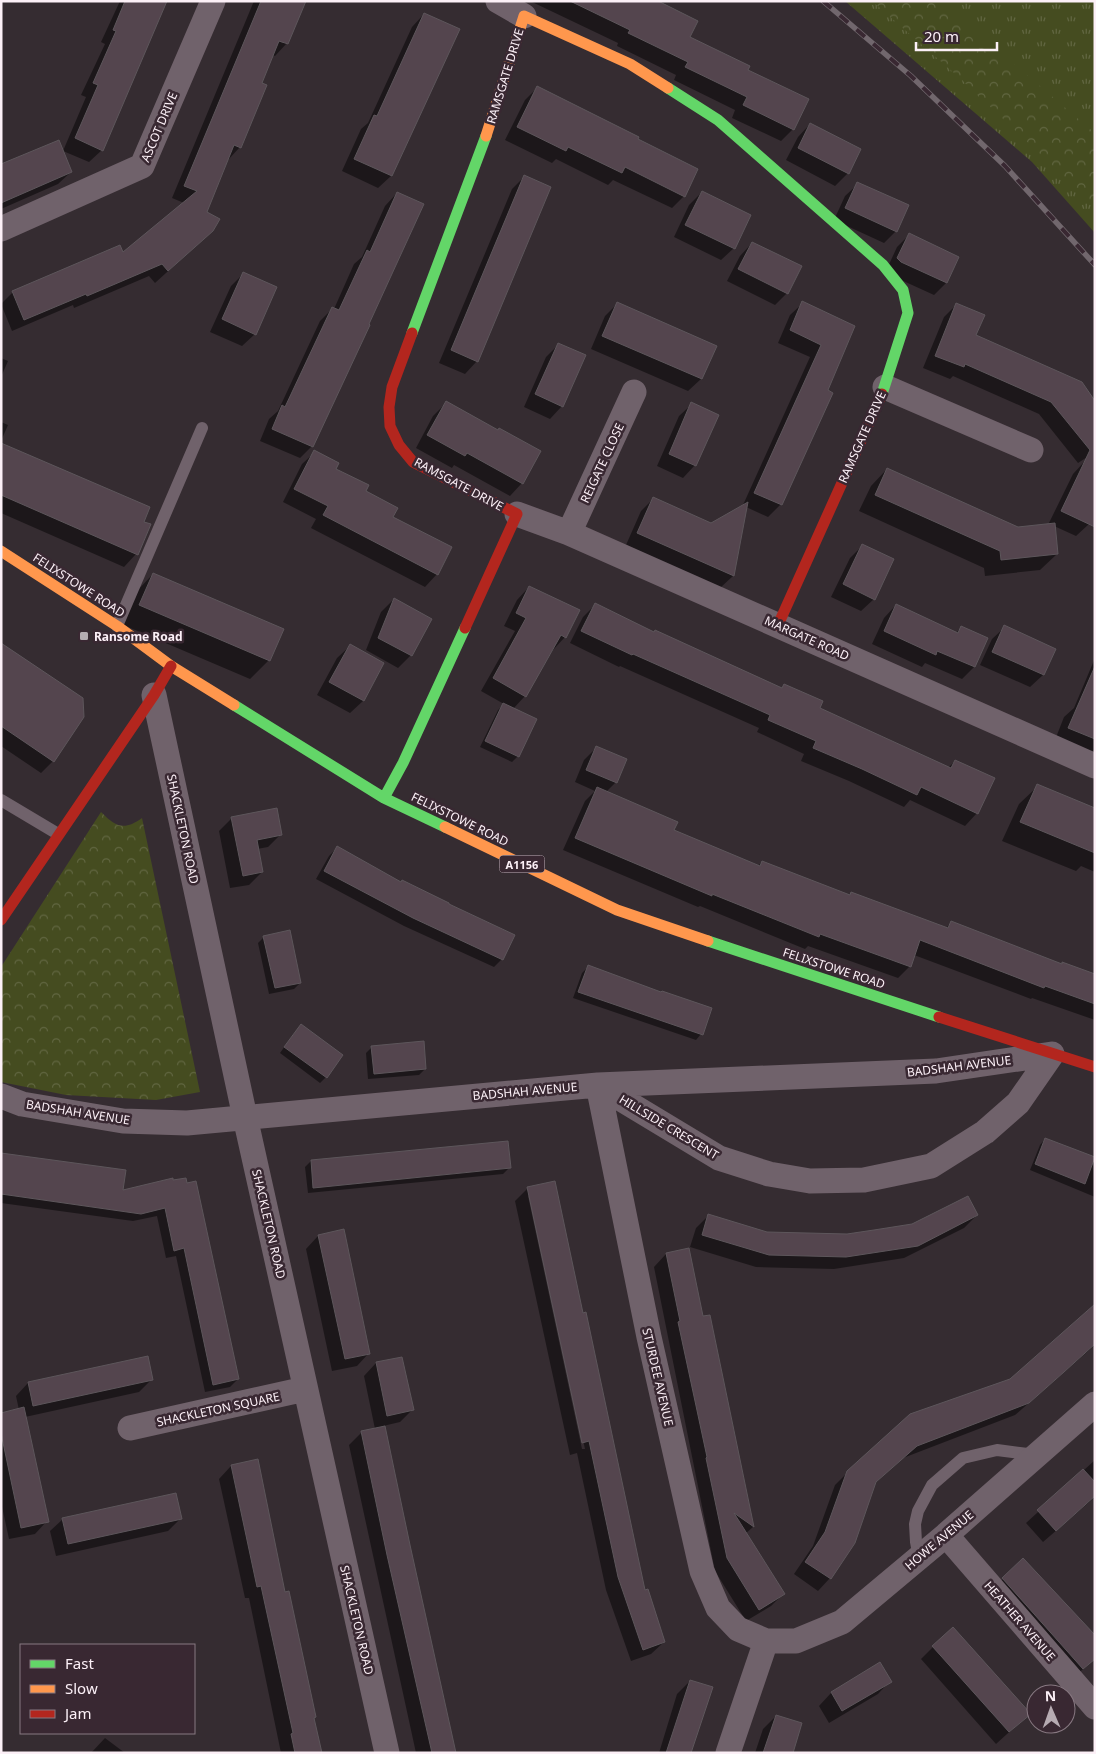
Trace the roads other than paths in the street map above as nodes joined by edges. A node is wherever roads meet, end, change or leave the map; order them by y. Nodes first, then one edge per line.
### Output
1 (212, 1) edge
2 (498, 1) edge
3 (524, 16) junction
4 (1, 229) edge
5 (885, 387) junction
6 (634, 392) dead end
7 (202, 428) dead end
8 (1031, 450) dead end
9 (516, 514) junction
10 (570, 533) junction
11 (1, 551) edge
12 (778, 625) junction
13 (118, 626) junction
14 (171, 666) junction
15 (154, 695) junction
16 (1095, 766) edge
17 (384, 798) junction
18 (1, 800) edge
19 (58, 834) junction
20 (1, 920) edge
21 (1052, 1054) junction
22 (1095, 1067) edge
23 (598, 1085) junction
24 (1, 1096) edge
25 (245, 1117) junction
26 (305, 1389) junction
27 (1095, 1404) edge
28 (130, 1428) dead end
29 (1037, 1455) junction
30 (946, 1535) junction
31 (919, 1558) junction
32 (766, 1641) junction
33 (1095, 1707) edge
34 (387, 1753) edge
35 (728, 1753) edge

1 - 4 street, ASCOT DRIVE
2 - 3 street, RAMSGATE DRIVE
3 - 5 street, RAMSGATE DRIVE
3 - 9 street, RAMSGATE DRIVE
5 - 8 street, RAMSGATE DRIVE
5 - 12 street, RAMSGATE DRIVE
6 - 10 street, REIGATE CLOSE
7 - 13 lane
9 - 10 street, MARGATE ROAD
9 - 17 street, RAMSGATE DRIVE
10 - 12 street, MARGATE ROAD
11 - 13 street, FELIXSTOWE ROAD / A1156
12 - 16 street, MARGATE ROAD
13 - 14 street, FELIXSTOWE ROAD / A1156
14 - 15 street
14 - 17 street, FELIXSTOWE ROAD / A1156
15 - 19 street
15 - 25 street, SHACKLETON ROAD
17 - 21 street, FELIXSTOWE ROAD / A1156
18 - 19 lane
19 - 20 street
21 - 22 street, FELIXSTOWE ROAD / A1156
21 - 23 street, BADSHAH AVENUE
21 - 23 street, HILLSIDE CRESCENT
23 - 25 street, BADSHAH AVENUE
23 - 32 street, STURDEE AVENUE
24 - 25 street, BADSHAH AVENUE
25 - 26 street, SHACKLETON ROAD
26 - 28 street, SHACKLETON SQUARE
26 - 34 street, SHACKLETON ROAD
27 - 29 street, HOWE AVENUE
29 - 30 street, HOWE AVENUE
29 - 31 lane
30 - 31 street, HOWE AVENUE
30 - 33 street, HEATHER AVENUE
31 - 32 street, HOWE AVENUE
32 - 35 street

